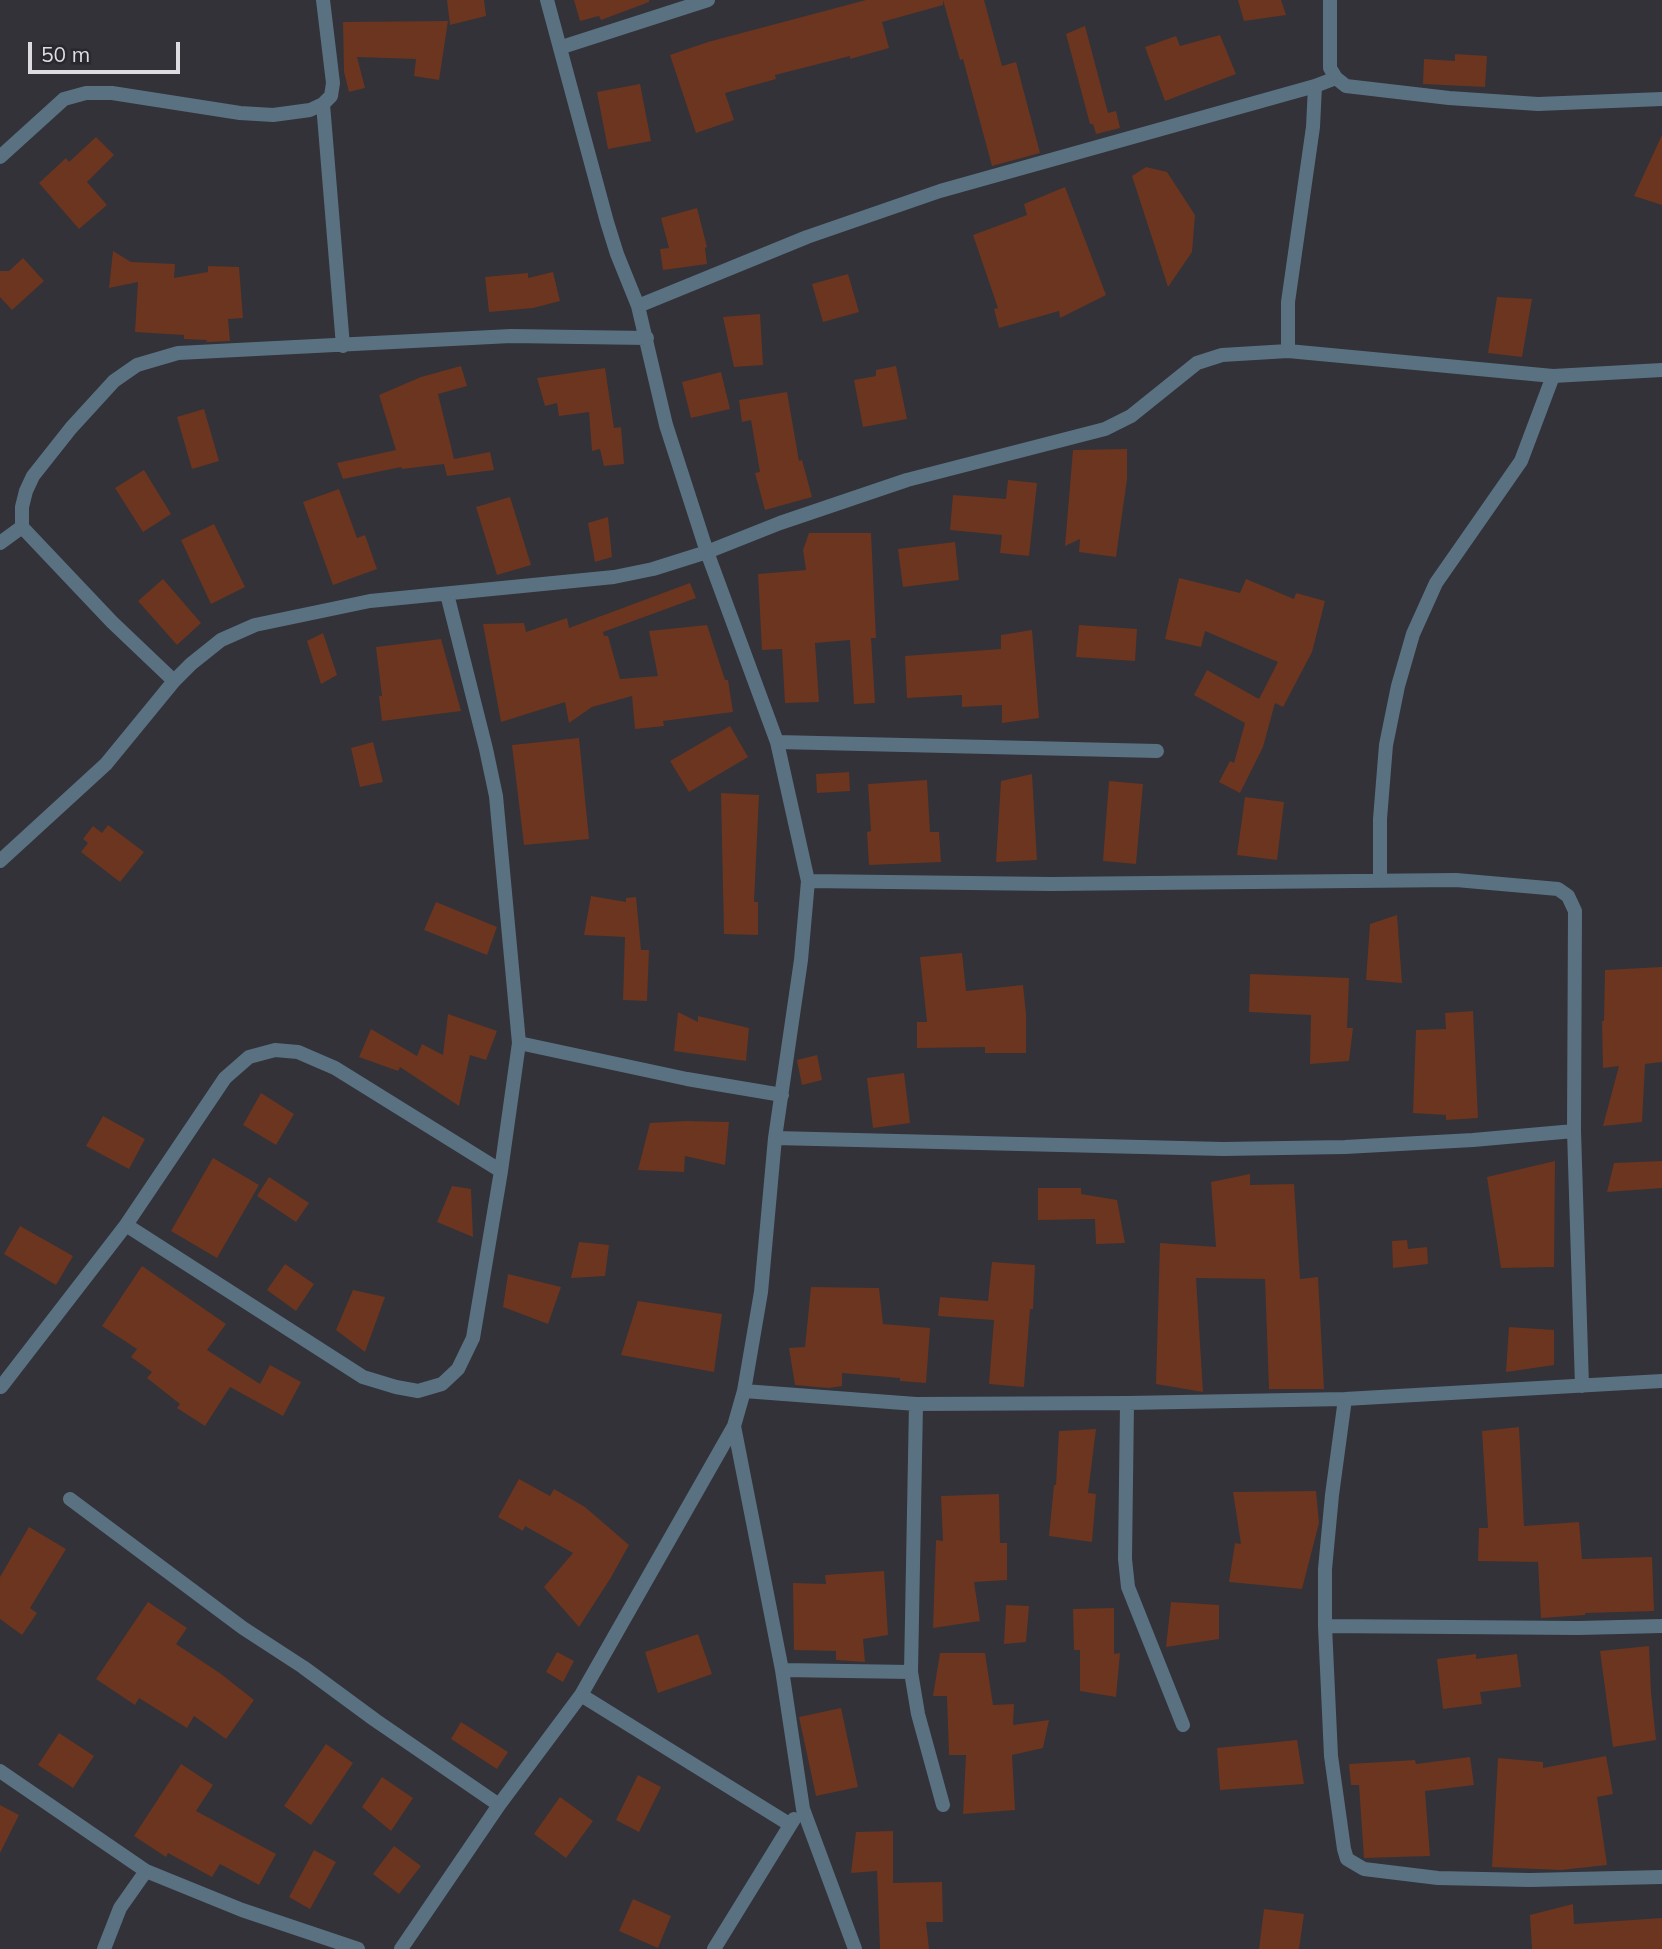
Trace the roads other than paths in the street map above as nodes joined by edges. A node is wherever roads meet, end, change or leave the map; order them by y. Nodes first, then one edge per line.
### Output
1 (323, 0) edge
2 (547, 0) edge
3 (708, 0) edge
4 (1330, 0) edge
5 (562, 47) junction
6 (1336, 78) junction
7 (1315, 86) junction
8 (1662, 99) edge
9 (323, 104) junction
10 (0, 158) edge
11 (638, 306) junction
12 (647, 338) junction
13 (343, 346) junction
14 (1288, 351) junction
15 (1662, 370) edge
16 (1553, 376) junction
17 (22, 527) junction
18 (0, 543) edge
19 (707, 552) junction
20 (447, 594) junction
21 (174, 681) junction
22 (777, 742) junction
23 (1157, 751) dead end
24 (0, 861) edge
25 (1380, 880) junction
26 (808, 881) junction
27 (519, 1043) junction
28 (782, 1095) junction
29 (1574, 1131) junction
30 (775, 1138) junction
31 (501, 1171) junction
32 (127, 1225) junction
33 (1662, 1381) edge
34 (1582, 1386) junction
35 (1, 1387) edge
36 (744, 1391) junction
37 (1345, 1399) junction
38 (1127, 1403) junction
39 (916, 1404) junction
40 (734, 1426) junction
41 (70, 1499) dead end
42 (1325, 1626) junction
43 (1662, 1626) edge
44 (782, 1670) junction
45 (911, 1672) junction
46 (581, 1695) junction
47 (1183, 1725) dead end
48 (0, 1771) edge
49 (499, 1805) junction
50 (943, 1805) dead end
51 (803, 1809) junction
52 (789, 1824) junction
53 (146, 1871) junction
54 (1662, 1877) edge
55 (104, 1949) edge
56 (358, 1949) edge
57 (401, 1949) edge
58 (714, 1949) edge
59 (856, 1949) edge

1 - 9 street
2 - 5 street
3 - 5 street
4 - 6 street
5 - 11 street
6 - 7 street
6 - 8 street
7 - 11 street
7 - 14 street
9 - 10 street
9 - 13 street
11 - 12 street
12 - 13 street
12 - 19 street
13 - 17 street
14 - 16 street
14 - 19 street
15 - 16 street
16 - 25 street
17 - 18 street
17 - 21 street
19 - 20 street
19 - 22 street
20 - 21 street
20 - 27 street
21 - 24 street
22 - 23 street
22 - 26 street
25 - 26 street
25 - 29 street
26 - 28 street
27 - 28 street
27 - 31 street
28 - 30 street
29 - 30 street
29 - 34 street
30 - 36 street
31 - 32 street
31 - 32 street
32 - 35 street
33 - 34 street
34 - 37 street
36 - 39 street
36 - 40 street
37 - 38 street
37 - 42 street
38 - 39 street
38 - 47 street
39 - 45 street
40 - 44 street
40 - 46 street
41 - 49 street
42 - 43 street
42 - 54 street
44 - 45 street
44 - 51 street
45 - 50 street
46 - 49 street
46 - 52 street
48 - 53 street
49 - 57 street
51 - 52 street
51 - 59 street
52 - 58 street
53 - 55 street
53 - 56 street

